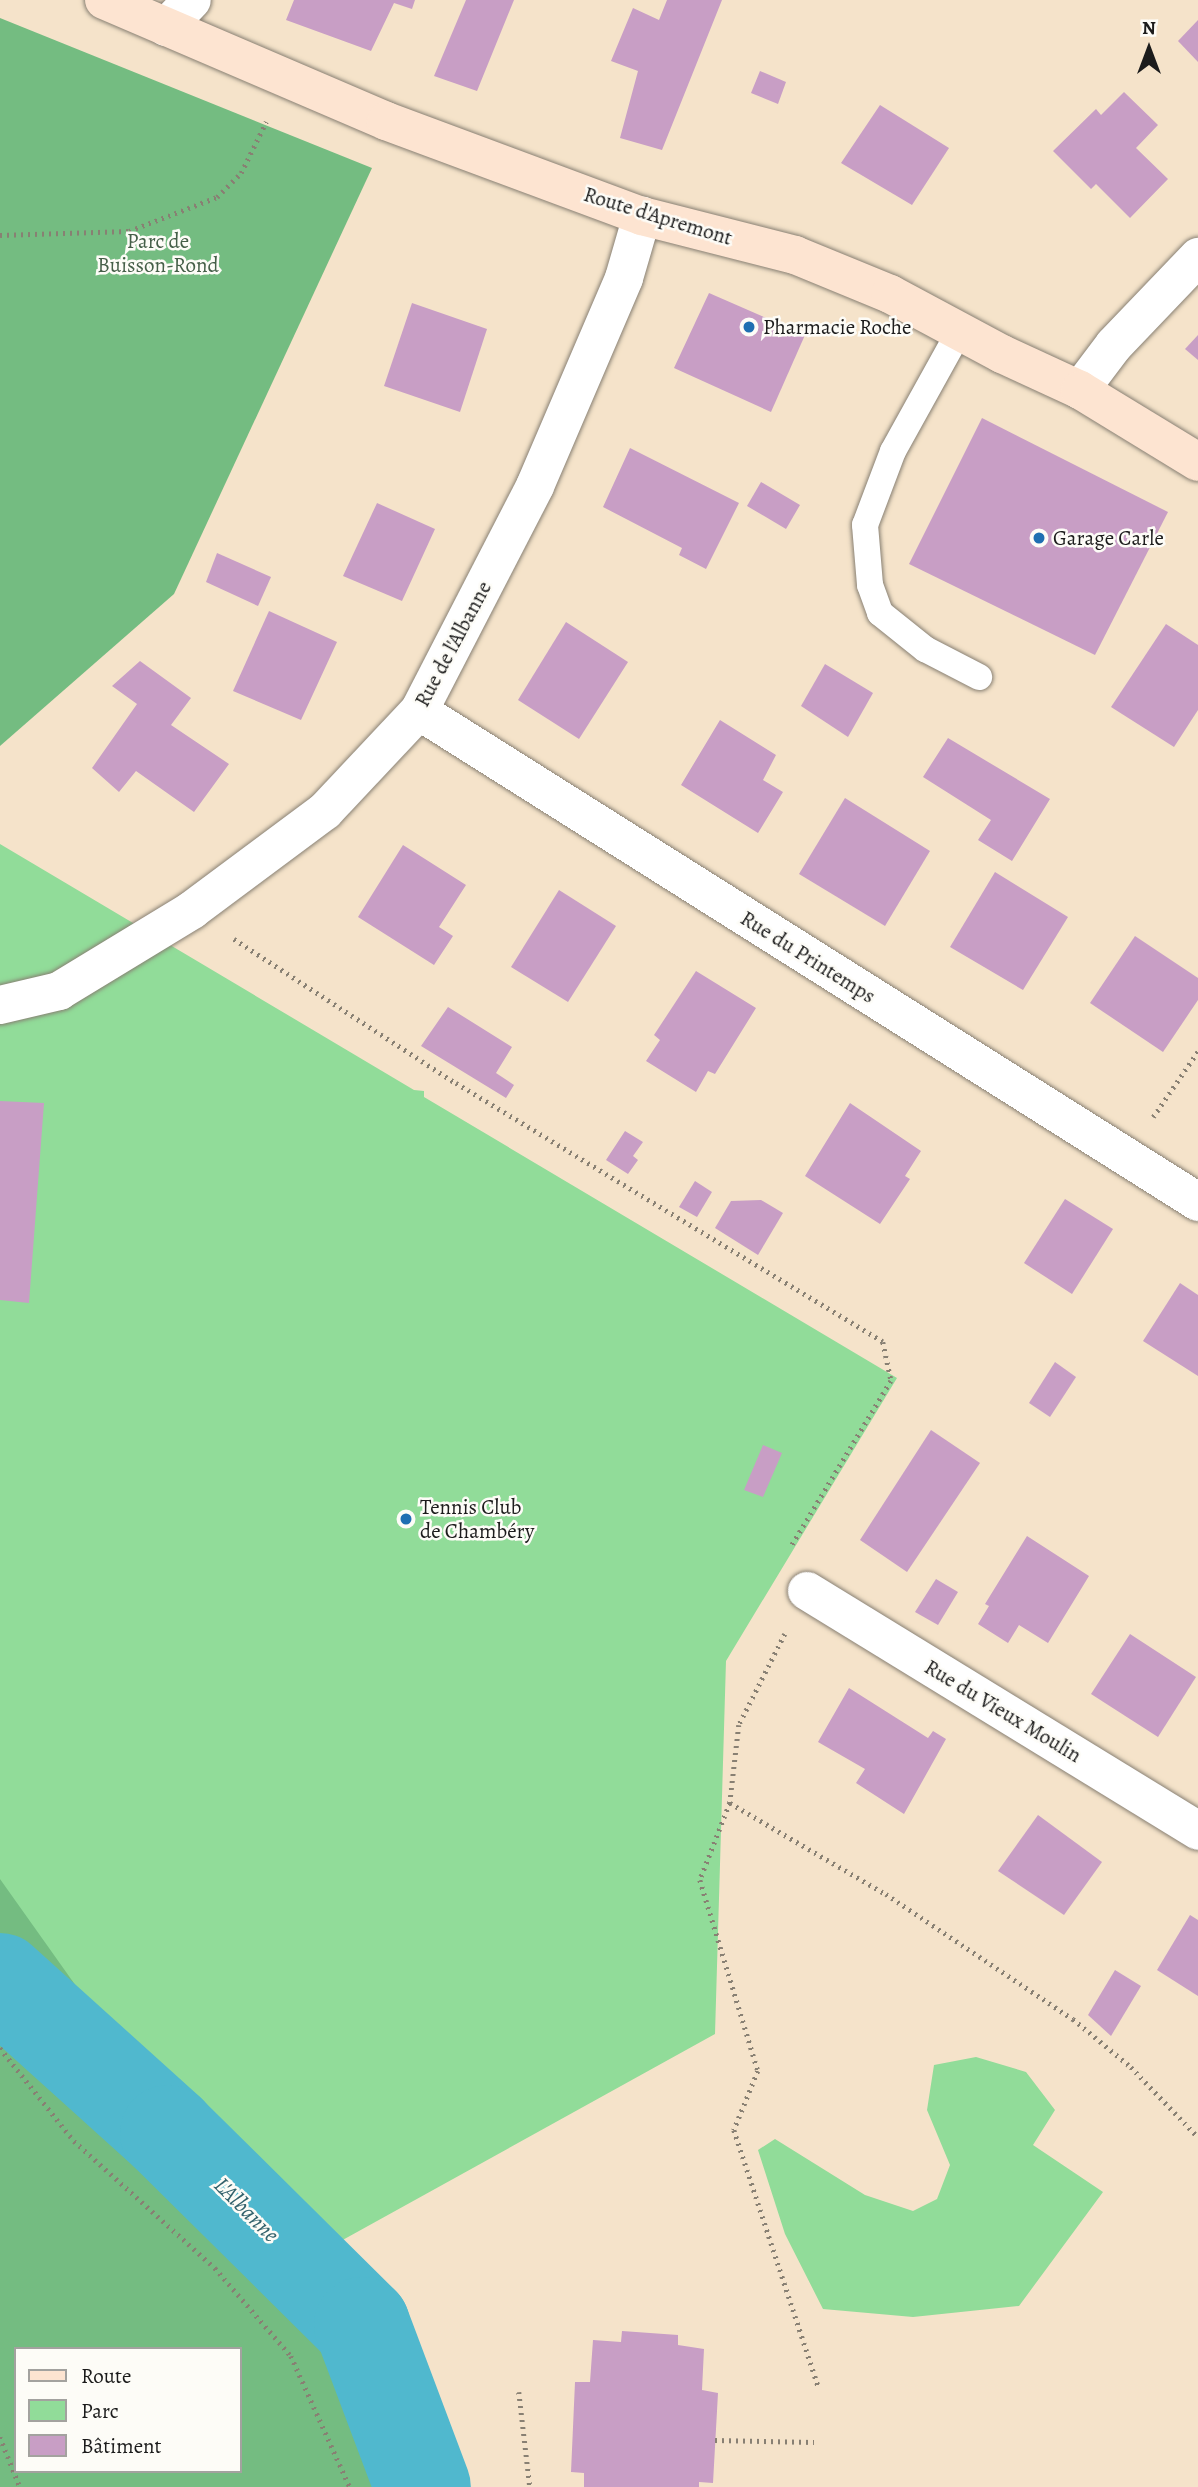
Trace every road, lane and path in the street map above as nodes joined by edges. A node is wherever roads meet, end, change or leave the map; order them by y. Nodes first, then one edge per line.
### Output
1 (104, 0) edge
2 (192, 0) edge
3 (166, 27) junction
4 (289, 81) junction
5 (642, 216) junction
6 (0, 235) edge
7 (1198, 257) edge
8 (959, 332) junction
9 (1080, 390) junction
10 (1198, 462) edge
11 (979, 677) dead end
12 (419, 711) junction
13 (192, 910) junction
14 (0, 1006) edge
15 (1198, 1051) edge
16 (1126, 1158) junction
17 (1198, 1202) edge
18 (807, 1591) junction
19 (730, 1803) junction
20 (1198, 1831) edge
21 (0, 2048) edge
22 (1198, 2137) edge
23 (818, 2386) dead end
24 (519, 2392) dead end
25 (0, 2437) edge
26 (715, 2440) dead end
27 (814, 2442) dead end
28 (14, 2472) edge
29 (350, 2487) edge
30 (530, 2487) edge

1 - 3 main road, Route d'Apremont
2 - 3 street
3 - 4 main road, Route d'Apremont
4 - 5 main road, Route d'Apremont
4 - 6 path
5 - 8 main road, Route d'Apremont
5 - 12 street, Rue de l'Albanne
7 - 9 street
8 - 9 main road, Route d'Apremont
8 - 11 lane
9 - 10 main road, Route d'Apremont
12 - 13 street, Rue de l'Albanne
12 - 16 street, Rue du Printemps
13 - 14 street, Rue de l'Albanne
13 - 18 path
15 - 16 path
16 - 17 street, Rue du Printemps
18 - 19 path
18 - 20 street, Rue du Vieux Moulin
19 - 22 path
19 - 23 path
21 - 29 path
24 - 30 path
25 - 28 path
26 - 27 path

